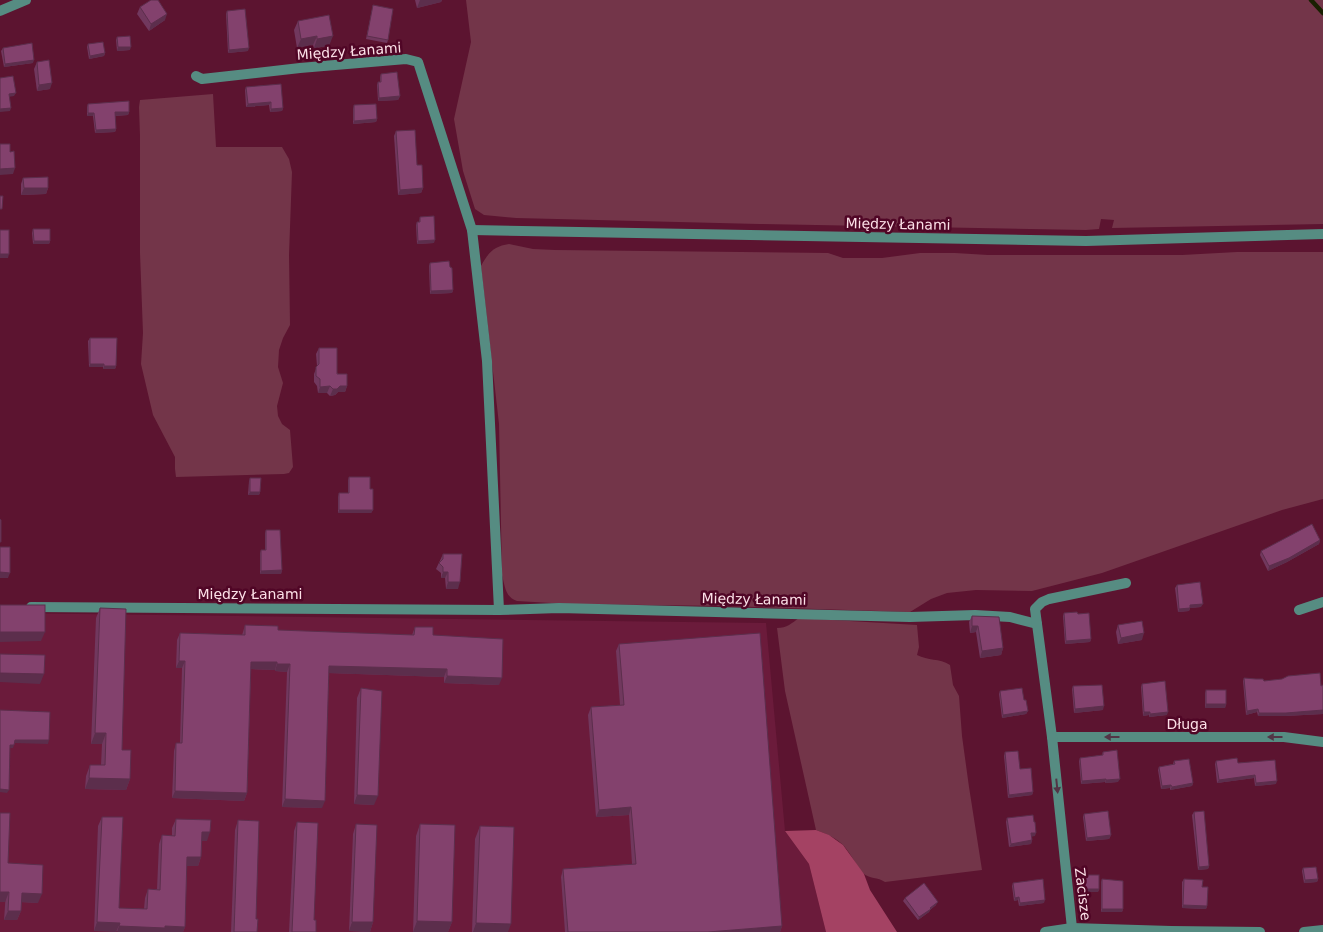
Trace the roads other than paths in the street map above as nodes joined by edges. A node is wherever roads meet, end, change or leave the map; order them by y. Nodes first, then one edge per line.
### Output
1 (26, 0) edge
2 (0, 11) edge
3 (196, 76) dead end
4 (472, 230) junction
5 (1323, 234) edge
6 (1126, 583) dead end
7 (1323, 602) edge
8 (19, 607) edge
9 (499, 610) junction
10 (1299, 610) dead end
11 (1037, 624) junction
12 (1052, 738) junction
13 (1323, 742) edge
14 (1072, 928) junction
15 (1323, 930) edge
16 (1051, 932) edge
17 (1260, 932) edge
18 (1304, 932) edge

1 - 2 street
3 - 4 street, Między Łanami
4 - 5 street, Między Łanami
4 - 9 street, Między Łanami
6 - 11 street
7 - 10 street
8 - 9 street, Między Łanami
9 - 11 street, Między Łanami
11 - 12 street
13 -> 12 street, Długa
12 -> 14 street, Zacisze
14 - 16 street
14 - 17 street, Zacisze
15 - 18 street

